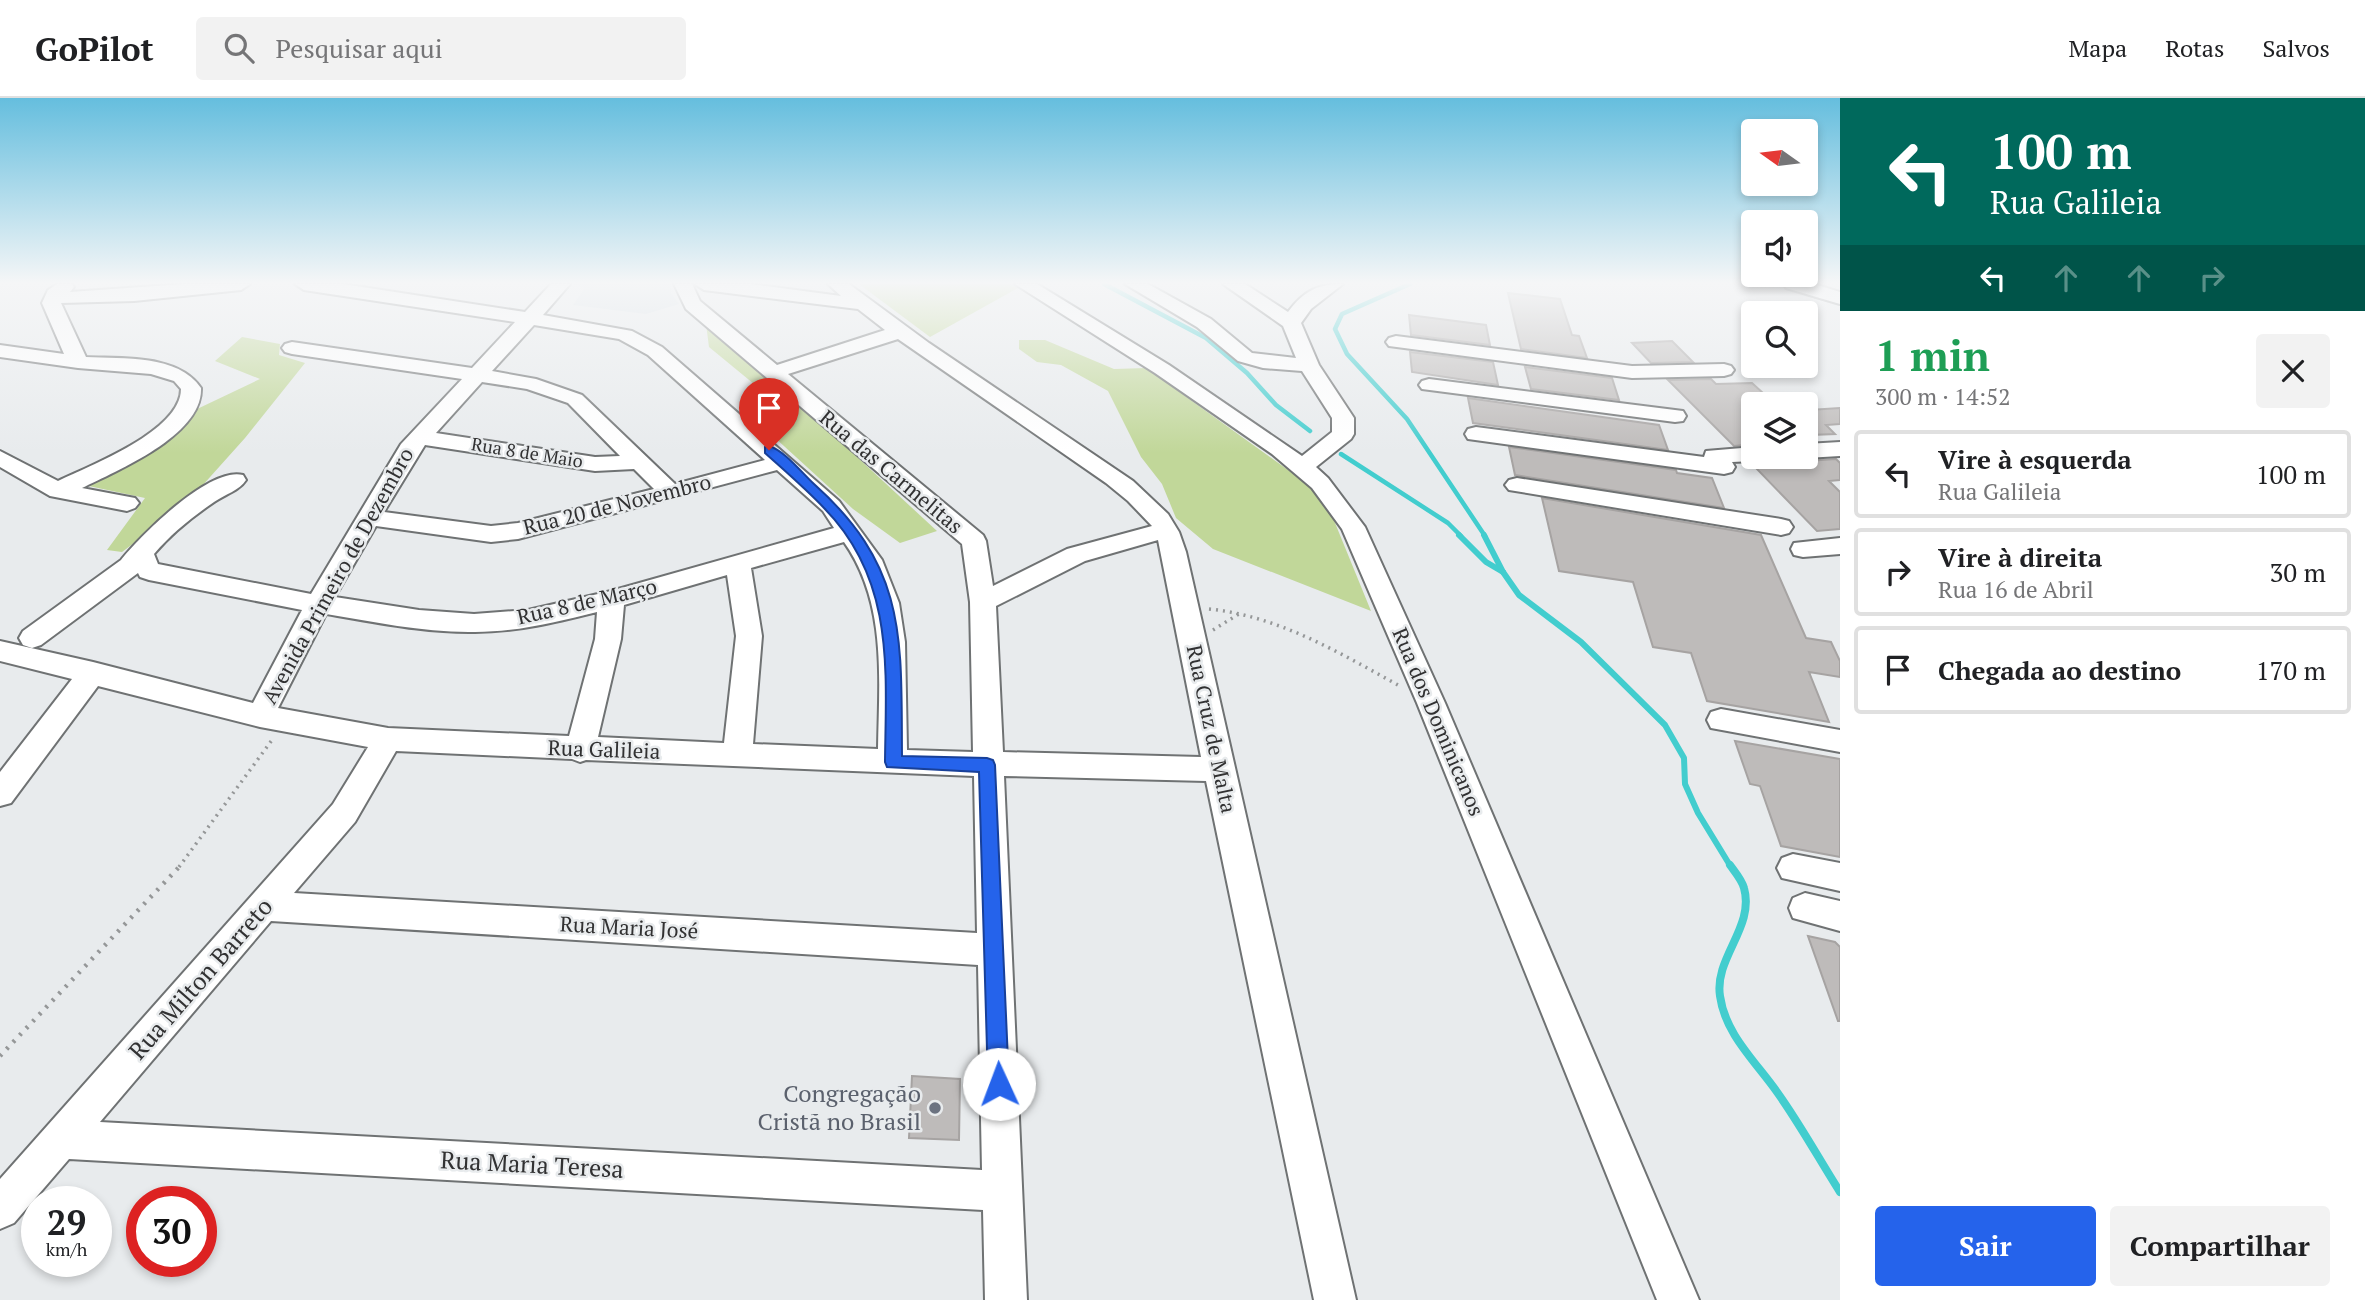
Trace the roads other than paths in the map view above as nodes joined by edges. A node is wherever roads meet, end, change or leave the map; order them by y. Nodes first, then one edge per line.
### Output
1 (67, 340) edge
2 (509, 340) edge
3 (636, 340) edge
4 (735, 340) edge
5 (874, 340) edge
6 (911, 340) edge
7 (1115, 340) edge
8 (1225, 340) edge
9 (1298, 340) edge
10 (1396, 342) dead end
11 (292, 348) dead end
12 (0, 351) edge
13 (78, 362) junction
14 (1309, 365) junction
15 (1724, 370) dead end
16 (772, 373) junction
17 (476, 374) junction
18 (1429, 385) dead end
19 (1675, 416) dead end
20 (1476, 434) dead end
21 (418, 437) junction
22 (1840, 449) edge
23 (1818, 450) edge
24 (1741, 457) edge
25 (0, 458) edge
26 (638, 462) junction
27 (782, 462) junction
28 (1302, 467) junction
29 (235, 480) dead end
30 (1517, 485) dead end
31 (58, 491) junction
32 (670, 492) junction
33 (127, 503) dead end
34 (368, 517) junction
35 (1781, 527) dead end
36 (1166, 530) junction
37 (849, 532) junction
38 (1840, 546) edge
39 (1803, 549) dead end
40 (140, 551) junction
41 (738, 564) junction
42 (611, 600) junction
43 (983, 602) junction
44 (318, 604) junction
45 (32, 638) dead end
46 (0, 651) edge
47 (93, 672) junction
48 (273, 718) junction
49 (1721, 720) dead end
50 (388, 739) junction
51 (1840, 741) edge
52 (580, 750) junction
53 (737, 755) junction
54 (893, 762) junction
55 (987, 765) junction
56 (1219, 769) junction
57 (0, 794) edge
58 (1793, 868) dead end
59 (1840, 877) edge
60 (264, 906) junction
61 (1805, 908) dead end
62 (1840, 916) edge
63 (993, 950) junction
64 (61, 1139) junction
65 (1003, 1191) junction
66 (0, 1209) edge
67 (1006, 1300) edge
68 (1335, 1300) edge
69 (1678, 1300) edge

1 - 13 street
2 - 17 street, Avenida Primeiro de Dezembro
3 - 27 street
4 - 16 street, Rua das Carmelitas
5 - 16 street
6 - 36 street, Rua Cruz de Malta
7 - 28 street, Rua dos Dominicanos
8 - 14 street
9 - 14 street
10 - 15 street
11 - 17 street
12 - 13 street
13 - 31 street
14 - 28 street
16 - 43 street, Rua das Carmelitas
17 - 21 street, Avenida Primeiro de Dezembro
17 - 26 street
18 - 19 street
20 - 24 street
21 - 26 street, Rua 8 de Maio
21 - 34 street, Avenida Primeiro de Dezembro
22 - 23 street
25 - 31 street
26 - 32 street
27 - 32 street, Rua 20 de Novembro
27 - 37 street
28 - 69 street, Rua dos Dominicanos
29 - 40 street
30 - 35 street
31 - 33 street
32 - 34 street, Rua 20 de Novembro
34 - 44 street, Avenida Primeiro de Dezembro
36 - 43 street
36 - 56 street, Rua Cruz de Malta
37 - 41 street, Rua 8 de Março
37 - 54 street
38 - 39 street
40 - 44 street, Rua 8 de Março
40 - 45 street
41 - 42 street, Rua 8 de Março
41 - 53 street
42 - 44 street, Rua 8 de Março
42 - 52 street
43 - 55 street, Rua das Carmelitas
44 - 48 street, Avenida Primeiro de Dezembro
46 - 47 street, Rua Galileia
47 - 48 street, Rua Galileia
47 - 57 street
48 - 50 street, Rua Galileia
49 - 51 street
50 - 52 street, Rua Galileia
50 - 60 street, Rua Milton Barreto
52 - 53 street, Rua Galileia
53 - 54 street, Rua Galileia
54 - 55 street, Rua Galileia
55 - 56 street, Rua Galileia
55 - 63 street, Rua das Carmelitas
56 - 68 street, Rua Cruz de Malta
58 - 59 street
60 - 63 street, Rua Maria José
60 - 64 street, Rua Milton Barreto
61 - 62 street
63 - 65 street, Rua das Carmelitas
64 - 65 street, Rua Maria Teresa
64 - 66 street, Rua Milton Barreto
65 - 67 street, Rua das Carmelitas

